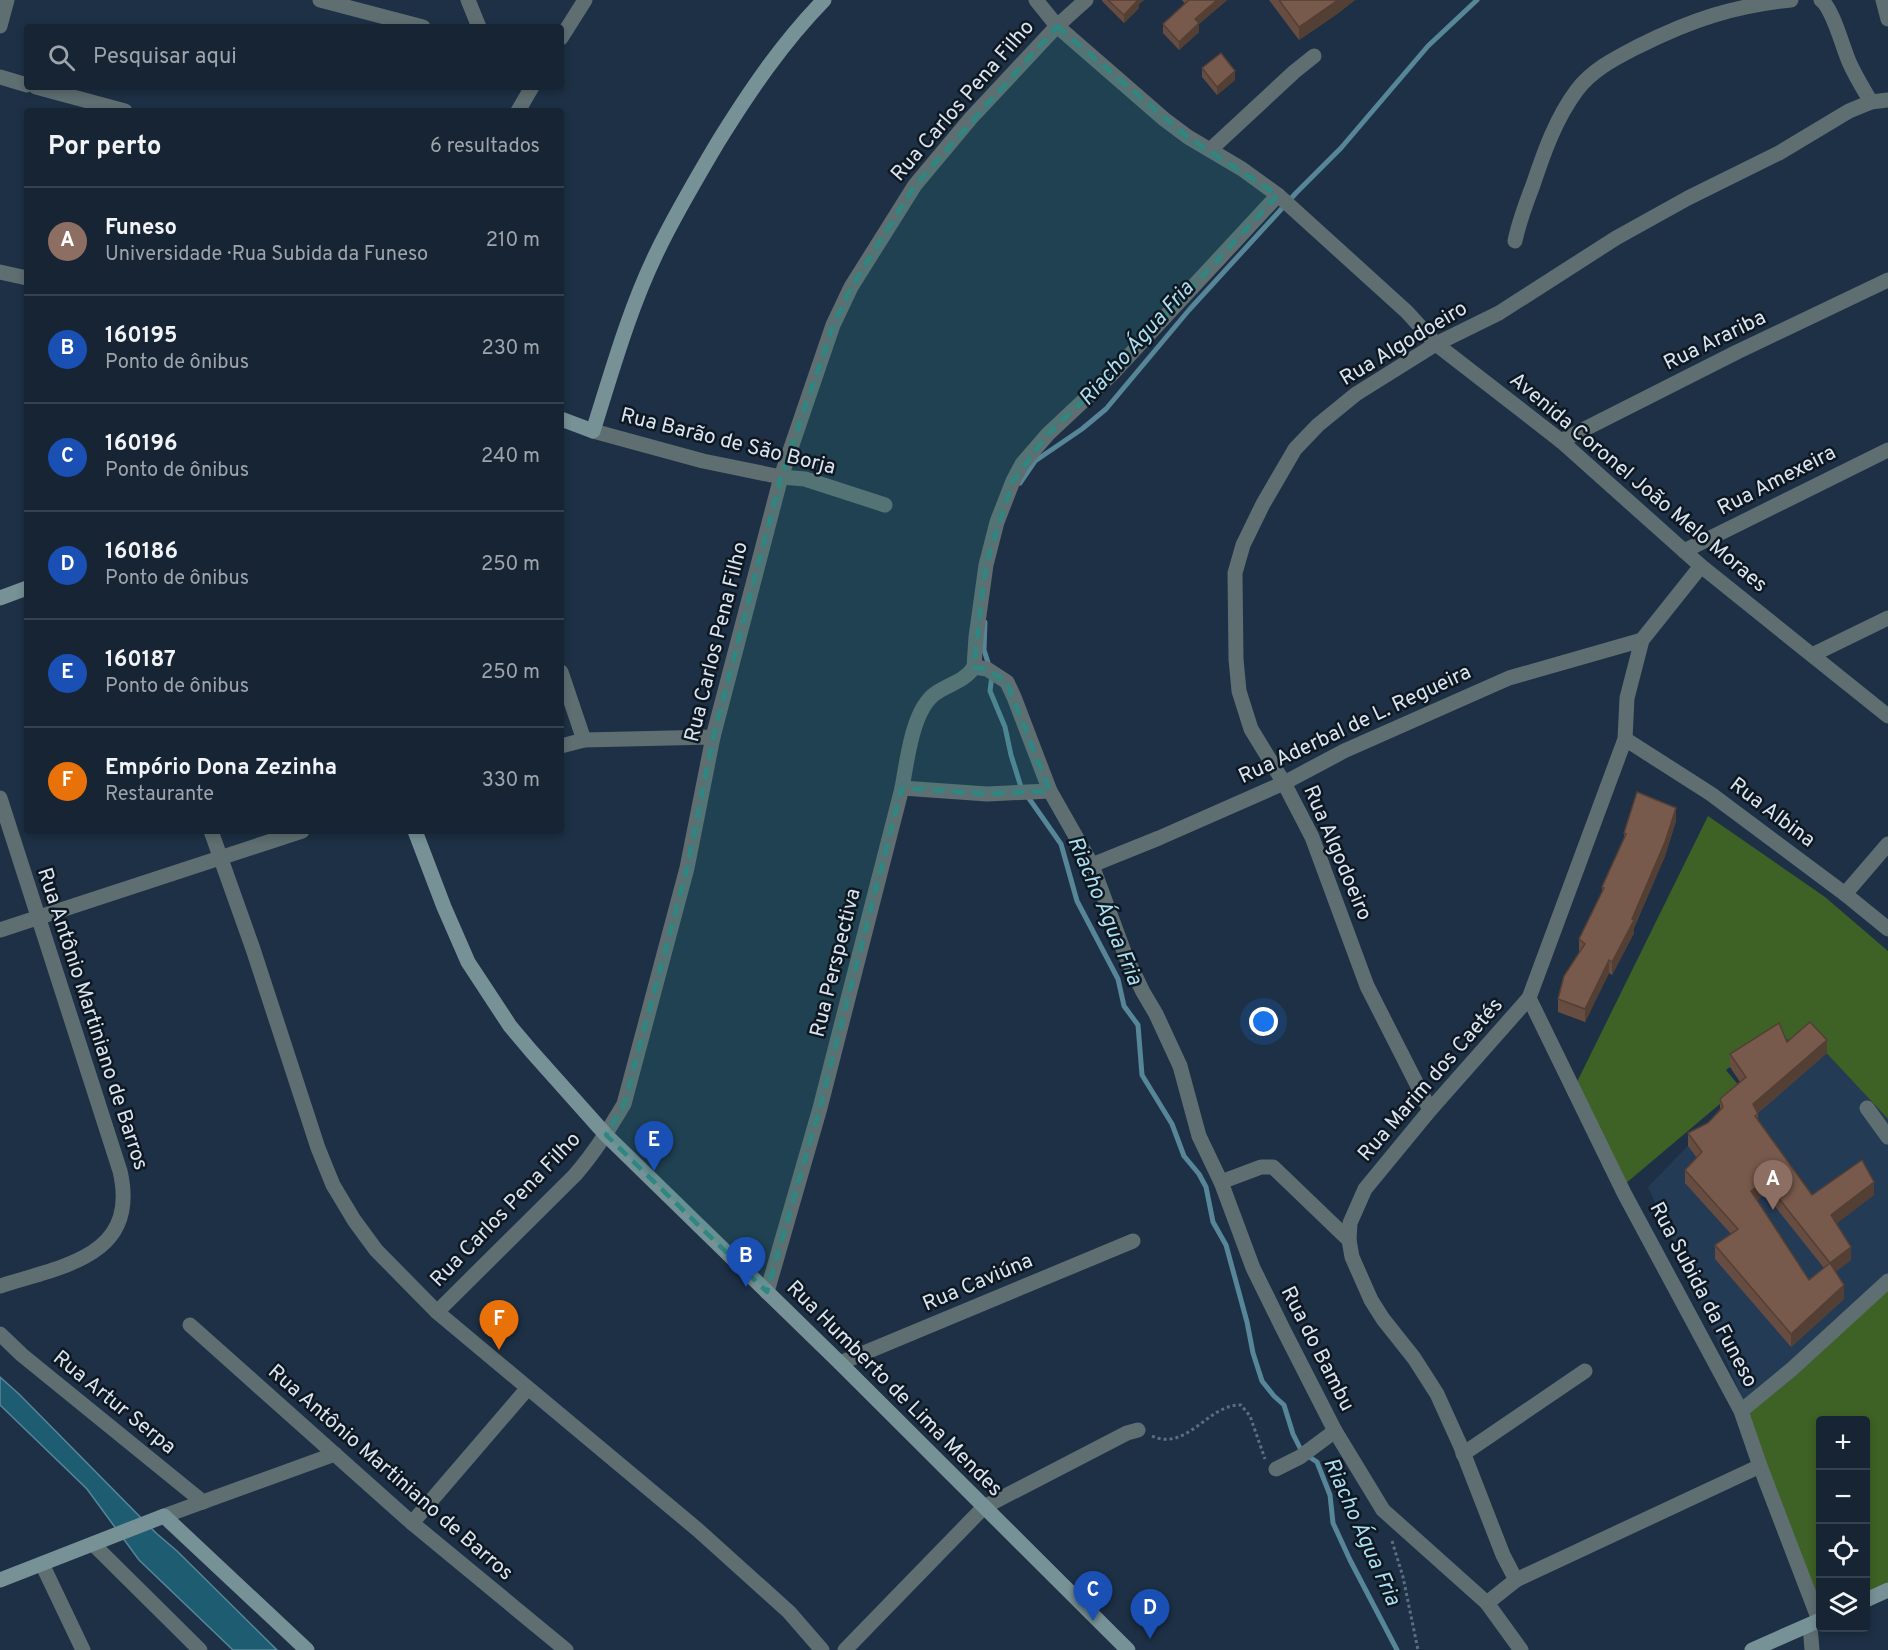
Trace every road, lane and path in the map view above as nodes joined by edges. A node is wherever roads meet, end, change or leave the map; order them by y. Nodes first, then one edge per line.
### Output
1 (7, 0) edge
2 (320, 0) edge
3 (468, 0) edge
4 (585, 0) edge
5 (824, 0) edge
6 (1036, 0) edge
7 (1086, 0) edge
8 (1791, 0) edge
9 (1821, 0) edge
10 (1883, 0) edge
11 (1888, 19) edge
12 (412, 24) edge
13 (478, 24) edge
14 (0, 26) edge
15 (1057, 26) junction
16 (564, 33) edge
17 (1314, 56) dead end
18 (0, 77) edge
19 (24, 84) edge
20 (47, 90) edge
21 (530, 90) edge
22 (1888, 100) edge
23 (1871, 102) junction
24 (114, 108) edge
25 (520, 108) edge
26 (1210, 150) junction
27 (1279, 196) junction
28 (1515, 241) dead end
29 (0, 272) edge
30 (24, 277) edge
31 (1888, 280) edge
32 (1436, 344) junction
33 (564, 420) edge
34 (593, 430) junction
35 (1561, 441) junction
36 (1888, 450) edge
37 (781, 477) junction
38 (885, 505) dead end
39 (1684, 551) junction
40 (1701, 566) junction
41 (24, 589) edge
42 (0, 598) edge
43 (1888, 618) edge
44 (1642, 640) junction
45 (1812, 655) junction
46 (981, 668) junction
47 (564, 681) edge
48 (1888, 716) edge
49 (713, 737) junction
50 (1625, 739) junction
51 (584, 740) junction
52 (564, 745) edge
53 (1284, 783) junction
54 (903, 788) junction
55 (1045, 791) junction
56 (0, 798) edge
57 (212, 834) edge
58 (293, 834) edge
59 (416, 834) edge
60 (1888, 844) edge
61 (220, 859) junction
62 (1092, 865) junction
63 (1845, 894) junction
64 (39, 918) junction
65 (1888, 929) edge
66 (0, 930) edge
67 (1529, 998) junction
68 (1867, 1108) dead end
69 (1430, 1110) junction
70 (606, 1135) junction
71 (1888, 1137) edge
72 (1221, 1182) junction
73 (1349, 1240) junction
74 (1133, 1241) dead end
75 (1888, 1281) edge
76 (0, 1286) edge
77 (767, 1292) junction
78 (437, 1312) junction
79 (190, 1325) dead end
80 (0, 1334) edge
81 (840, 1363) junction
82 (1585, 1371) dead end
83 (527, 1389) junction
84 (1741, 1411) junction
85 (1138, 1430) joint
86 (1335, 1431) junction
87 (335, 1454) junction
88 (1464, 1454) junction
89 (1760, 1466) junction
90 (1276, 1469) joint
91 (203, 1502) junction
92 (984, 1507) junction
93 (1383, 1510) junction
94 (160, 1517) junction
95 (412, 1523) junction
96 (93, 1544) junction
97 (42, 1564) junction
98 (0, 1580) edge
99 (1516, 1580) junction
100 (1888, 1590) edge
101 (1870, 1598) edge
102 (1487, 1603) junction
103 (1816, 1619) edge
104 (1816, 1622) edge
105 (1816, 1628) edge
106 (83, 1650) edge
107 (200, 1650) edge
108 (307, 1650) edge
109 (566, 1650) edge
110 (822, 1650) edge
111 (844, 1650) edge
112 (1128, 1650) edge
113 (1418, 1650) edge
114 (1521, 1650) edge
115 (1752, 1650) edge
116 (1812, 1650) edge

1 - 14 street
2 - 12 street
3 - 13 street
4 - 16 street
5 - 34 street
6 - 15 street, Avenida Coronel João Melo Moraes
7 - 15 street, Rua Carlos Pena Filho
8 - 28 street
9 - 23 street
10 - 11 street
15 - 26 street, Avenida Coronel João Melo Moraes
15 - 37 street, Rua Carlos Pena Filho
17 - 26 street
18 - 19 street
20 - 24 street
21 - 25 street
22 - 23 street, Rua Algodoeiro
23 - 32 street, Rua Algodoeiro
26 - 27 street, Avenida Coronel João Melo Moraes
27 - 32 street, Avenida Coronel João Melo Moraes
27 - 46 street
29 - 30 street
31 - 35 street, Rua Arariba
32 - 35 street, Avenida Coronel João Melo Moraes
32 - 53 street, Rua Algodoeiro
33 - 34 street, Rua Barão de São Borja
34 - 37 street, Rua Barão de São Borja
35 - 39 street, Avenida Coronel João Melo Moraes
36 - 39 street, Rua Amexeira
37 - 38 street, Rua Barão de São Borja
37 - 49 street, Rua Carlos Pena Filho
39 - 40 street, Avenida Coronel João Melo Moraes
40 - 44 street, Rua Marim dos Caetés
40 - 45 street, Avenida Coronel João Melo Moraes
41 - 42 street
43 - 45 street
44 - 50 street, Rua Marim dos Caetés
44 - 53 street, Rua Aderbal de L. Regueira
45 - 48 street, Avenida Coronel João Melo Moraes
46 - 54 street, Rua Perspectiva
46 - 55 street, Rua do Bambu
47 - 51 street
49 - 51 street
49 - 70 street, Rua Carlos Pena Filho
50 - 63 street, Rua Albina
50 - 67 street, Rua Marim dos Caetés
51 - 52 street
53 - 62 street, Rua Aderbal de L. Regueira
53 - 69 street, Rua Algodoeiro
54 - 55 street
54 - 77 street, Rua Perspectiva
55 - 62 street, Rua do Bambu
56 - 64 street, Rua Antônio Martiniano de Barros
57 - 61 street
58 - 61 street
59 - 70 street, Rua Humberto de Lima Mendes
60 - 63 street
61 - 64 street
61 - 78 street
62 - 72 street, Rua do Bambu
63 - 65 street, Rua Albina
64 - 66 street
64 - 76 street, Rua Antônio Martiniano de Barros
67 - 69 street, Rua Marim dos Caetés
67 - 84 street, Rua Subida da Funeso
68 - 71 street
69 - 73 street, Rua Marim dos Caetés
70 - 77 street, Rua Humberto de Lima Mendes
70 - 78 street, Rua Carlos Pena Filho
72 - 73 street
72 - 86 street, Rua do Bambu
73 - 88 street, Rua Marim dos Caetés
74 - 81 street, Rua Caviúna
75 - 84 street
77 - 81 street, Rua Humberto de Lima Mendes
78 - 83 street
79 - 87 street, Rua Antônio Martiniano de Barros
80 - 91 street, Rua Artur Serpa
81 - 92 street, Rua Humberto de Lima Mendes
82 - 88 street
83 - 95 street
83 - 110 street
84 - 89 street, Rua Subida da Funeso
85 - 90 path
85 - 92 street
86 - 90 street, Rua do Bambu
86 - 93 street
87 - 91 street
87 - 95 street, Rua Antônio Martiniano de Barros
88 - 99 street, Rua Marim dos Caetés
89 - 99 street
89 - 103 street, Rua Subida da Funeso
91 - 94 street
92 - 111 street
92 - 112 street, Rua Humberto de Lima Mendes
93 - 102 street
93 - 113 path
94 - 96 street
94 - 108 street
95 - 109 street, Rua Antônio Martiniano de Barros
96 - 97 street
96 - 107 street
97 - 98 street
97 - 106 street
99 - 102 street
100 - 101 street
102 - 114 street
104 - 115 street
105 - 116 street, Rua Subida da Funeso

